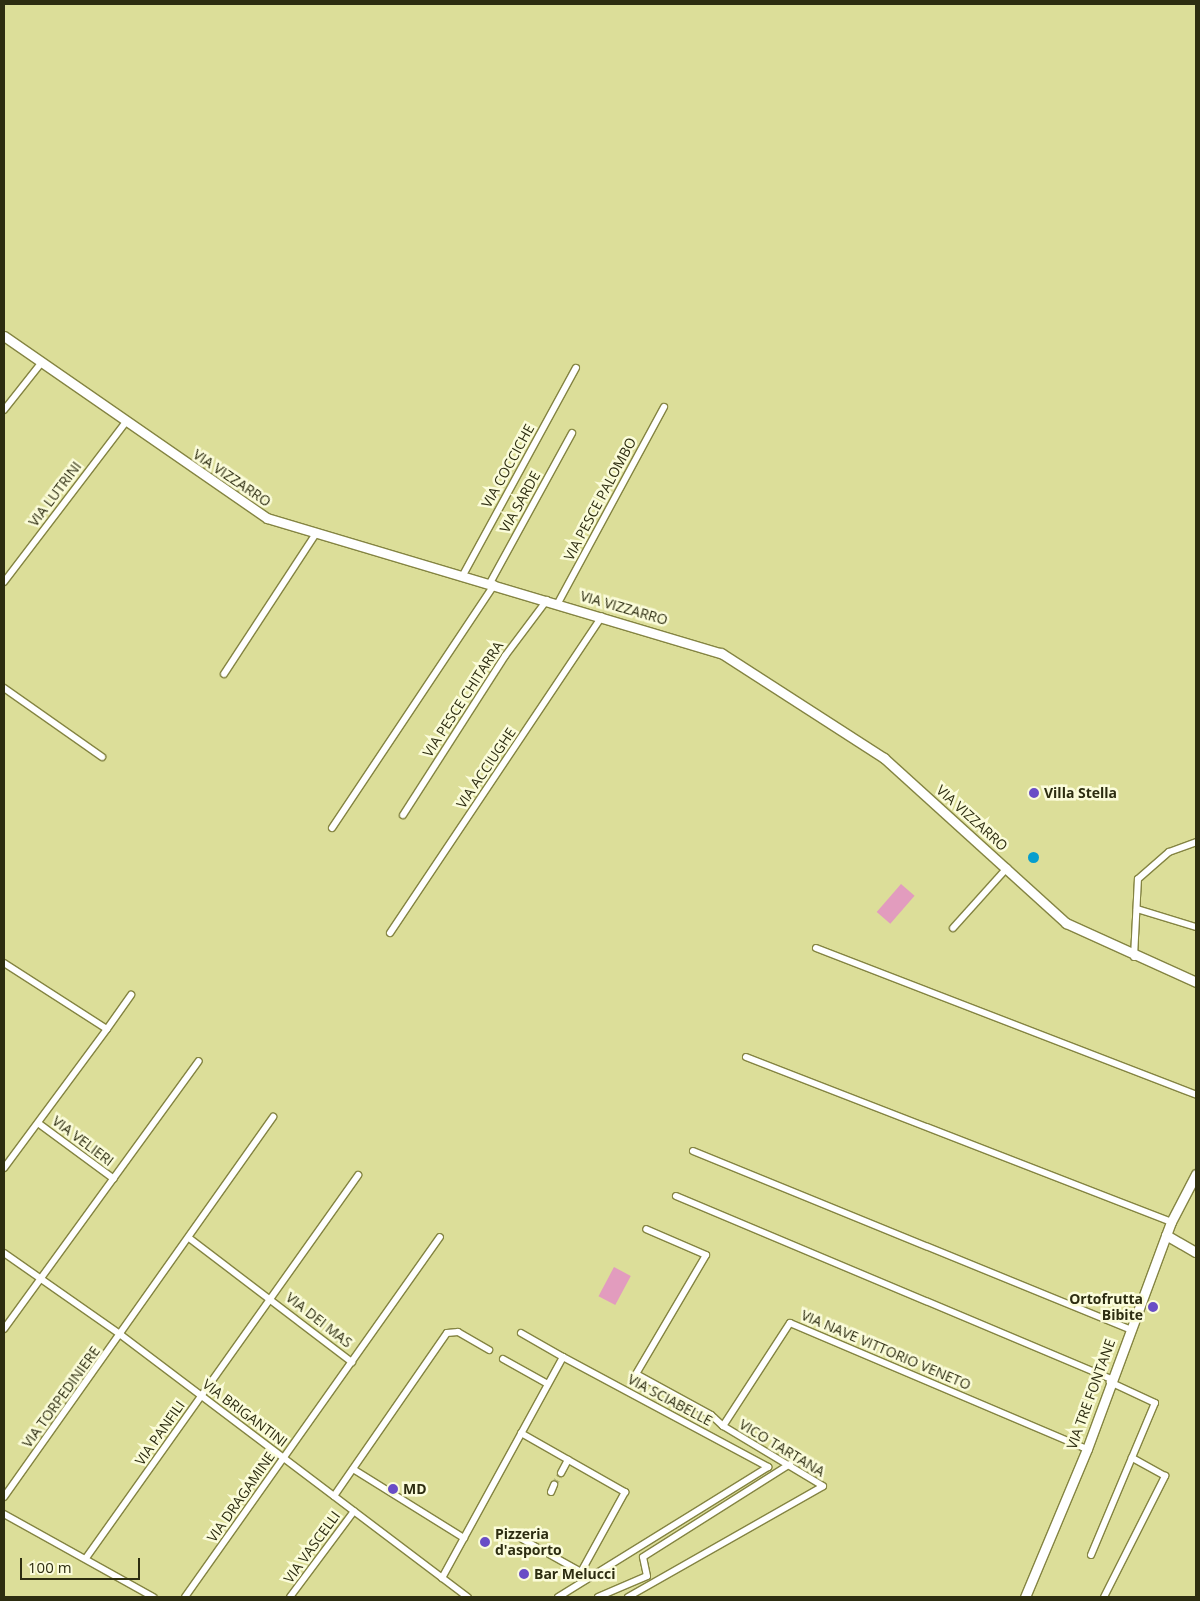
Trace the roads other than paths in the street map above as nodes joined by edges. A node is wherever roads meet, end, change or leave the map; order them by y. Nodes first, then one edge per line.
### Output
1 (4, 336) edge
2 (42, 362) junction
3 (576, 368) dead end
4 (664, 407) dead end
5 (4, 410) edge
6 (126, 422) junction
7 (572, 433) dead end
8 (315, 535) junction
9 (463, 575) junction
10 (4, 582) edge
11 (492, 584) junction
12 (547, 600) junction
13 (558, 603) junction
14 (602, 616) junction
15 (224, 674) dead end
16 (4, 688) edge
17 (102, 756) dead end
18 (403, 815) dead end
19 (332, 828) dead end
20 (1196, 842) edge
21 (1007, 868) junction
22 (1137, 908) junction
23 (1196, 927) edge
24 (953, 928) dead end
25 (390, 933) dead end
26 (816, 948) dead end
27 (1134, 957) junction
28 (4, 963) edge
29 (1196, 982) edge
30 (131, 996) dead end
31 (107, 1029) junction
32 (746, 1057) dead end
33 (198, 1060) dead end
34 (1196, 1095) edge
35 (273, 1117) dead end
36 (38, 1123) junction
37 (692, 1151) dead end
38 (4, 1168) edge
39 (1196, 1174) edge
40 (358, 1175) dead end
41 (114, 1179) junction
42 (676, 1196) dead end
43 (1171, 1222) junction
44 (646, 1229) dead end
45 (1166, 1235) junction
46 (440, 1237) dead end
47 (189, 1238) junction
48 (1196, 1252) edge
49 (4, 1253) edge
50 (42, 1278) junction
51 (271, 1299) junction
52 (4, 1329) edge
53 (1129, 1330) junction
54 (521, 1333) dead end
55 (122, 1335) junction
56 (489, 1350) dead end
57 (563, 1357) junction
58 (503, 1359) dead end
59 (352, 1362) junction
60 (1110, 1381) junction
61 (548, 1384) junction
62 (202, 1396) junction
63 (723, 1426) junction
64 (521, 1433) junction
65 (1086, 1449) junction
66 (284, 1458) junction
67 (1132, 1458) junction
68 (568, 1460) junction
69 (790, 1464) junction
70 (353, 1469) junction
71 (561, 1473) tunnel mouth
72 (554, 1485) tunnel mouth
73 (550, 1492) dead end
74 (334, 1496) junction
75 (4, 1497) edge
76 (354, 1511) junction
77 (4, 1514) edge
78 (464, 1538) junction
79 (522, 1539) dead end
80 (1091, 1555) dead end
81 (86, 1558) junction
82 (581, 1572) junction
83 (442, 1578) junction
84 (585, 1580) junction
85 (153, 1597) edge
86 (185, 1597) edge
87 (290, 1597) edge
88 (468, 1597) edge
89 (558, 1597) edge
90 (598, 1597) edge
91 (628, 1597) edge
92 (1025, 1597) edge
93 (1104, 1597) edge

1 - 2 street, VIA VIZZARRO
2 - 5 street
2 - 6 street, VIA VIZZARRO
3 - 9 street, VIA COCCICHE
4 - 13 street, VIA PESCE PALOMBO
6 - 8 street, VIA VIZZARRO
6 - 10 street, VIA LUTRINI
7 - 11 street, VIA SARDE
8 - 9 street, VIA VIZZARRO
8 - 15 street
9 - 11 street, VIA VIZZARRO
11 - 12 street, VIA VIZZARRO
11 - 19 street, VIA SARDE
12 - 13 street, VIA VIZZARRO
12 - 18 street, VIA PESCE CHITARRA
13 - 14 street, VIA VIZZARRO
14 - 21 street, VIA VIZZARRO
14 - 25 street, VIA ACCIUGHE
16 - 17 street
20 - 22 street
21 - 24 street
21 - 27 street, VIA VIZZARRO
22 - 23 street
22 - 27 street
26 - 34 street
27 - 29 street, VIA VIZZARRO
28 - 31 street
30 - 31 street
31 - 36 street
32 - 43 street
33 - 41 street
35 - 47 street, VIA TORPEDINIERE
36 - 38 street
36 - 41 street, VIA VELIERI
37 - 53 street
39 - 43 street, VIA TRE FONTANE
40 - 51 street, VIA PANFILI
41 - 50 street
42 - 60 street
43 - 45 street, VIA TRE FONTANE
44 - 63 street, VICO TARTANA
45 - 48 street
45 - 53 street, VIA TRE FONTANE
46 - 59 street, VIA DRAGAMINE
47 - 51 street, VIA DEI MAS
47 - 55 street, VIA TORPEDINIERE
49 - 50 street, VIA BRIGANTINI
50 - 52 street
50 - 55 street, VIA BRIGANTINI
51 - 59 street, VIA DEI MAS
51 - 62 street, VIA PANFILI
53 - 60 street, VIA TRE FONTANE
54 - 57 street
55 - 62 street, VIA BRIGANTINI
55 - 75 street, VIA TORPEDINIERE
56 - 70 street
57 - 61 street
57 - 84 street, VIA SCIABELLE
58 - 61 street
59 - 66 street, VIA DRAGAMINE
60 - 65 street, VIA TRE FONTANE
60 - 67 street
61 - 64 street
62 - 66 street, VIA BRIGANTINI
62 - 81 street, VIA PANFILI
63 - 65 street, VIA NAVE VITTORIO VENETO
63 - 69 street, VICO TARTANA
64 - 68 street
64 - 78 street
65 - 92 street, VIA TRE FONTANE
66 - 74 street, VIA BRIGANTINI
66 - 86 street, VIA DRAGAMINE
67 - 80 street
67 - 93 street
68 - 71 street
68 - 82 street
69 - 90 street
69 - 91 street, VICO TARTANA
70 - 74 street
70 - 78 street
72 - 73 street
74 - 76 street, VIA BRIGANTINI
76 - 83 street, VIA BRIGANTINI
76 - 87 street, VIA VASCELLI
77 - 81 street
78 - 83 street
79 - 82 street
81 - 85 street
82 - 84 street
83 - 88 street, VIA BRIGANTINI
84 - 89 street, VIA SCIABELLE

